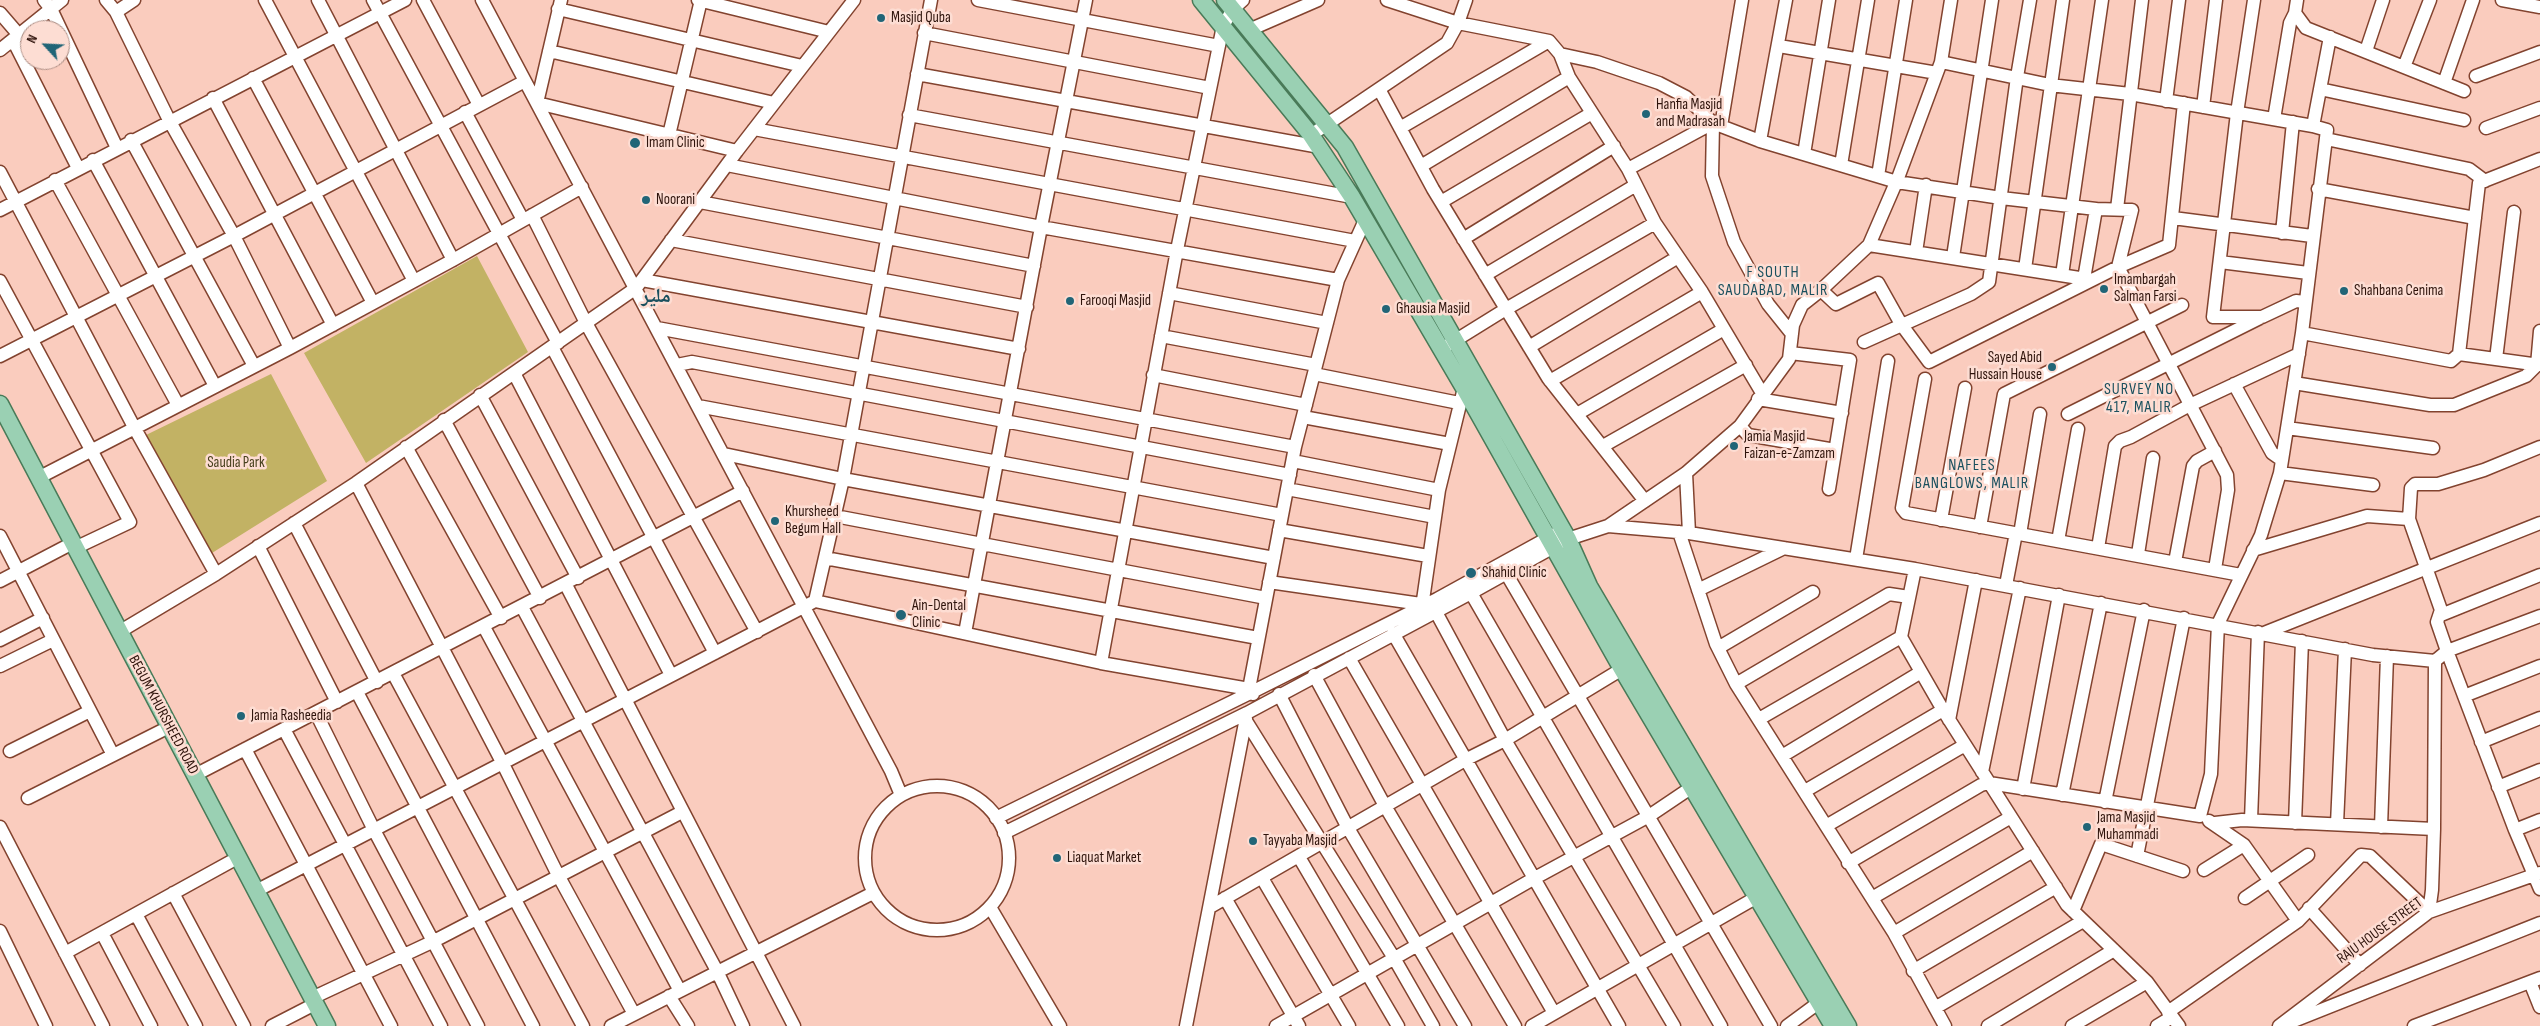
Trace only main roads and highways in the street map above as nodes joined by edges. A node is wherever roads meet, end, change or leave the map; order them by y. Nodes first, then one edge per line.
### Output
1 (1201, 0) edge
2 (1234, 3) edge
3 (0, 404) edge
4 (0, 423) edge
5 (1559, 538) junction
6 (70, 548) junction
7 (187, 767) junction
8 (1697, 783) junction
9 (281, 948) junction
10 (1824, 999) junction
11 (310, 1003) junction
12 (317, 1026) edge
13 (327, 1026) edge
14 (1832, 1026) edge
15 (1848, 1026) edge

1 - 5 main road
2 - 5 main road
3 - 6 main road, BEGUM KHURSHEED ROAD
4 - 6 main road, BEGUM KHURSHEED ROAD
5 - 8 main road
5 - 8 main road
6 - 7 main road, BEGUM KHURSHEED ROAD
6 - 7 main road, BEGUM KHURSHEED ROAD
7 - 9 main road, BEGUM KHURSHEED ROAD
7 - 9 main road, BEGUM KHURSHEED ROAD
8 - 10 main road
9 - 11 main road, BEGUM KHURSHEED ROAD
10 - 14 main road
10 - 15 main road
11 - 12 main road, BEGUM KHURSHEED ROAD
11 - 13 main road, BEGUM KHURSHEED ROAD

